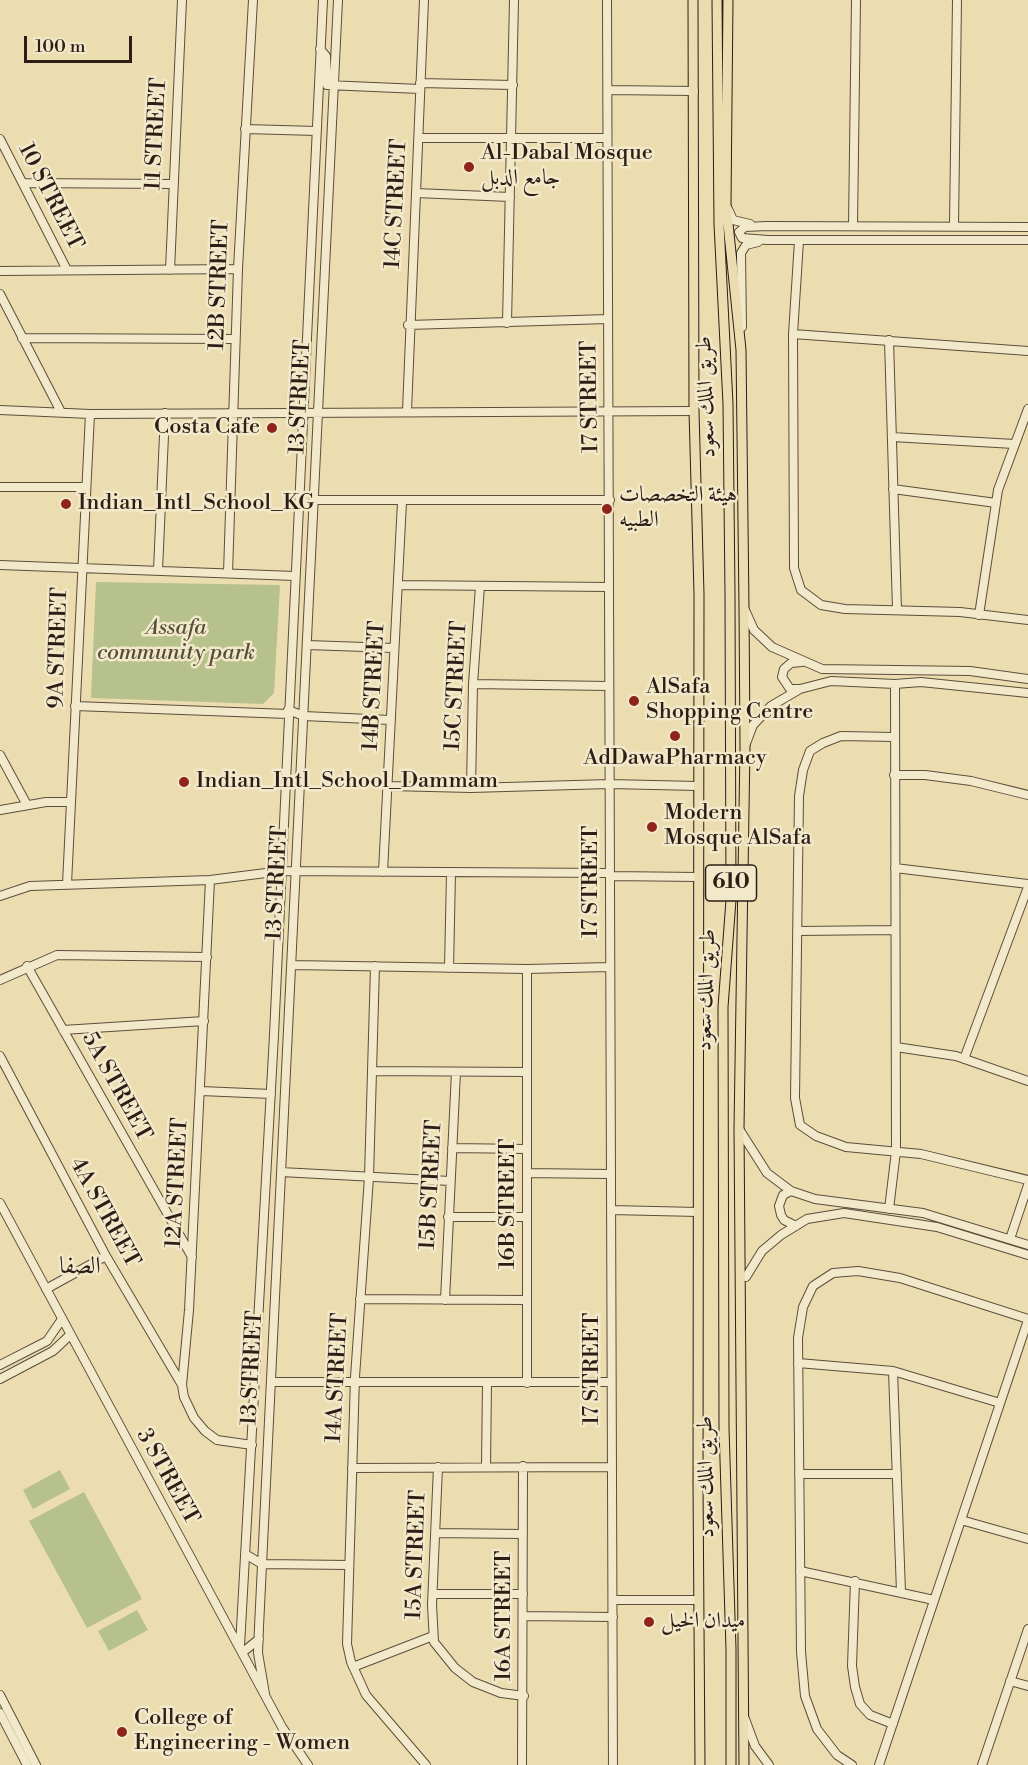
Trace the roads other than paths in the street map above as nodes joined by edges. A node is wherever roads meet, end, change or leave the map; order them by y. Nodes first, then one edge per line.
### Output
1 (182, 0) edge
2 (253, 0) edge
3 (323, 0) edge
4 (338, 0) edge
5 (424, 0) edge
6 (514, 0) edge
7 (607, 0) edge
8 (693, 0) edge
9 (718, 0) edge
10 (728, 0) edge
11 (856, 0) edge
12 (957, 0) edge
13 (320, 49) junction
14 (513, 85) junction
15 (334, 86) junction
16 (420, 86) junction
17 (608, 90) junction
18 (694, 92) junction
19 (246, 129) junction
20 (316, 131) junction
21 (419, 138) junction
22 (512, 138) junction
23 (606, 138) junction
24 (0, 139) edge
25 (727, 140) junction
26 (24, 183) junction
27 (172, 184) junction
28 (416, 194) junction
29 (510, 197) junction
30 (726, 204) junction
31 (767, 225) junction
32 (853, 226) junction
33 (954, 226) junction
34 (1028, 227) edge
35 (768, 240) junction
36 (1009, 240) junction
37 (1028, 240) edge
38 (799, 241) junction
39 (1028, 246) edge
40 (238, 269) junction
41 (67, 270) junction
42 (170, 270) junction
43 (0, 271) edge
44 (0, 294) edge
45 (608, 320) junction
46 (507, 323) junction
47 (408, 325) junction
48 (793, 334) junction
49 (22, 338) junction
50 (235, 339) junction
51 (889, 340) junction
52 (741, 350) junction
53 (1028, 351) edge
54 (1028, 409) edge
55 (0, 410) edge
56 (319, 411) junction
57 (407, 411) junction
58 (694, 411) junction
59 (61, 412) junction
60 (233, 412) junction
61 (303, 412) junction
62 (165, 413) junction
63 (610, 413) junction
64 (90, 414) junction
65 (892, 437) junction
66 (1014, 444) junction
67 (0, 487) edge
68 (86, 487) junction
69 (893, 489) junction
70 (610, 500) junction
71 (314, 501) junction
72 (402, 502) junction
73 (996, 503) junction
74 (0, 565) edge
75 (81, 566) junction
76 (158, 570) junction
77 (228, 573) junction
78 (296, 576) junction
79 (398, 585) junction
80 (480, 586) junction
81 (609, 587) junction
82 (744, 608) junction
83 (897, 610) junction
84 (979, 615) junction
85 (1028, 620) edge
86 (307, 645) junction
87 (394, 648) junction
88 (804, 662) junction
89 (1028, 679) edge
90 (472, 684) junction
91 (895, 684) junction
92 (609, 686) junction
93 (800, 689) junction
94 (1028, 693) edge
95 (75, 706) junction
96 (288, 712) junction
97 (304, 716) junction
98 (390, 720) junction
99 (894, 737) junction
100 (745, 747) junction
101 (0, 754) edge
102 (894, 775) junction
103 (609, 784) junction
104 (389, 786) junction
105 (698, 786) junction
106 (471, 788) junction
107 (1028, 795) edge
108 (70, 802) junction
109 (27, 805) junction
110 (0, 810) edge
111 (895, 868) junction
112 (296, 871) junction
113 (282, 872) junction
114 (383, 872) junction
115 (451, 873) junction
116 (610, 874) junction
117 (698, 877) junction
118 (210, 880) junction
119 (67, 884) junction
120 (1028, 885) edge
121 (0, 896) edge
122 (895, 930) junction
123 (797, 931) junction
124 (207, 957) junction
125 (292, 965) junction
126 (27, 966) junction
127 (375, 966) junction
128 (609, 967) junction
129 (449, 968) junction
130 (527, 969) junction
131 (0, 980) edge
132 (204, 1021) junction
133 (63, 1030) junction
134 (896, 1047) junction
135 (0, 1056) edge
136 (964, 1059) junction
137 (372, 1071) junction
138 (456, 1072) junction
139 (527, 1072) junction
140 (1028, 1081) edge
141 (201, 1091) junction
142 (271, 1094) junction
143 (739, 1128) junction
144 (452, 1148) junction
145 (527, 1149) junction
146 (897, 1151) junction
147 (281, 1172) junction
148 (527, 1173) junction
149 (609, 1174) junction
150 (369, 1177) junction
151 (1028, 1180) edge
152 (450, 1181) junction
153 (1028, 1185) edge
154 (791, 1191) junction
155 (0, 1203) edge
156 (889, 1209) junction
157 (610, 1210) junction
158 (698, 1212) junction
159 (448, 1217) junction
160 (527, 1217) junction
161 (796, 1226) junction
162 (1010, 1239) junction
163 (1028, 1245) edge
164 (1028, 1255) edge
165 (106, 1257) junction
166 (192, 1258) junction
167 (746, 1277) dead end
168 (46, 1288) junction
169 (360, 1299) junction
170 (445, 1300) junction
171 (527, 1300) junction
172 (62, 1319) junction
173 (1028, 1320) edge
174 (70, 1335) junction
175 (47, 1341) junction
176 (53, 1351) junction
177 (798, 1363) junction
178 (0, 1365) edge
179 (893, 1371) junction
180 (0, 1378) edge
181 (271, 1382) junction
182 (611, 1382) junction
183 (487, 1383) junction
184 (527, 1383) junction
185 (355, 1384) junction
186 (182, 1385) junction
187 (1000, 1403) junction
188 (252, 1445) junction
189 (523, 1466) junction
190 (438, 1467) junction
191 (486, 1467) junction
192 (612, 1467) junction
193 (352, 1468) junction
194 (799, 1474) junction
195 (897, 1474) junction
196 (961, 1520) junction
197 (436, 1533) junction
198 (523, 1534) junction
199 (1028, 1539) edge
200 (245, 1554) junction
201 (262, 1564) junction
202 (349, 1565) junction
203 (800, 1571) junction
204 (855, 1581) junction
205 (901, 1592) junction
206 (433, 1594) junction
207 (523, 1594) junction
208 (613, 1600) junction
209 (699, 1600) junction
210 (934, 1600) junction
211 (523, 1616) junction
212 (613, 1617) junction
213 (1028, 1629) edge
214 (433, 1636) junction
215 (258, 1638) junction
216 (241, 1649) junction
217 (353, 1667) junction
218 (1010, 1681) junction
219 (1028, 1686) edge
220 (265, 1694) junction
221 (0, 1695) edge
222 (524, 1696) junction
223 (0, 1713) edge
224 (745, 1719) junction
225 (893, 1724) junction
226 (27, 1765) edge
227 (36, 1765) edge
228 (308, 1765) edge
229 (426, 1765) edge
230 (522, 1765) edge
231 (613, 1765) edge
232 (700, 1765) edge
233 (731, 1765) edge
234 (744, 1765) edge
235 (769, 1765) edge
236 (852, 1765) edge
237 (879, 1765) edge
238 (982, 1765) edge

1 - 27 street, 11 STREET
2 - 19 street, 12B STREET
3 - 13 street, 13 STREET
4 - 15 street, 13 STREET
5 - 16 street, 14C STREET
6 - 14 street
7 - 17 street, 17 STREET
8 - 18 main road, طريق الملك سعود / 610
9 - 25 main road
9 - 233 main road, طريق الملك سعود / 610
10 - 25 main road
11 - 32 street
12 - 33 street
13 - 15 street
13 - 20 street, 13 STREET
14 - 16 street
14 - 22 street
15 - 16 street
15 - 56 street, 13 STREET
16 - 21 street, 14C STREET
17 - 18 street
17 - 23 street, 17 STREET
18 - 58 main road, طريق الملك سعود / 610
19 - 20 street
19 - 40 street, 12B STREET
20 - 61 street, 13 STREET
21 - 22 street
21 - 28 street, 14C STREET
22 - 23 street
22 - 29 street
23 - 45 street, 17 STREET
24 - 26 street, 10 STREET
25 - 30 main road
26 - 27 street
26 - 41 street, 10 STREET
27 - 42 street, 11 STREET
28 - 29 street
28 - 47 street, 14C STREET
29 - 46 street
30 - 31 street
30 - 52 main road
31 - 32 street
31 - 35 street
32 - 33 street
33 - 34 street
35 - 38 street
35 - 52 street
36 - 37 street
36 - 38 street
36 - 39 street
38 - 48 street
40 - 42 street
40 - 50 street, 12B STREET
41 - 42 street
41 - 43 street
44 - 49 street
45 - 46 street
45 - 63 street, 17 STREET
46 - 47 street
47 - 57 street, 14C STREET
48 - 51 street
48 - 83 street
49 - 50 street
49 - 59 street
50 - 60 street, 12B STREET
51 - 53 street
51 - 65 street
52 - 82 main road
54 - 66 street
55 - 59 street
56 - 57 street
56 - 61 street
56 - 71 street, 13 STREET
57 - 63 street
58 - 63 street
58 - 105 main road, طريق الملك سعود / 610
59 - 64 street
60 - 61 street
60 - 62 street
60 - 77 street, 12B STREET
61 - 78 street, 13 STREET
62 - 64 street
62 - 76 street
63 - 70 street, 17 STREET
64 - 68 street, 9A STREET
65 - 66 street
65 - 69 street
66 - 73 street
67 - 68 street
68 - 75 street, 9A STREET
69 - 73 street
69 - 83 street
70 - 72 street
70 - 81 street, 17 STREET
71 - 72 street
71 - 86 street, 13 STREET
72 - 79 street, 14B STREET
73 - 84 street
74 - 75 street
75 - 76 street
75 - 95 street, 9A STREET
76 - 77 street
77 - 78 street
78 - 96 street, 13 STREET
79 - 80 street
79 - 87 street, 14B STREET
80 - 81 street
80 - 90 street, 15C STREET
81 - 92 street, 17 STREET
82 - 88 street
82 - 100 main road
83 - 84 street
84 - 85 street
86 - 87 street
86 - 97 street, 13 STREET
87 - 98 street, 14B STREET
88 - 89 street
88 - 93 street
90 - 92 street
90 - 106 street, 15C STREET
91 - 93 street
91 - 94 street
91 - 99 street
92 - 103 street, 17 STREET
93 - 100 street
95 - 96 street
95 - 108 street, 9A STREET
96 - 97 street
96 - 113 street, 13 STREET
97 - 98 street
97 - 112 street, 13 STREET
98 - 104 street, 14B STREET
99 - 102 street
99 - 123 street
100 - 143 main road
101 - 109 street
102 - 107 street
102 - 111 street
103 - 105 street
103 - 106 street
103 - 116 street, 17 STREET
104 - 106 street
104 - 114 street, 14B STREET
105 - 117 main road, طريق الملك سعود / 610
108 - 109 street
108 - 119 street, 9A STREET
109 - 110 street
111 - 120 street
111 - 122 street
112 - 113 street
112 - 114 street
112 - 125 street, 13 STREET
113 - 118 street
113 - 142 street, 13 STREET
114 - 115 street
115 - 116 street
115 - 129 street
116 - 117 street
116 - 128 street, 17 STREET
117 - 158 main road, طريق الملك سعود / 610
118 - 119 street
118 - 124 street, 12A STREET
119 - 121 street
120 - 136 street
122 - 123 street
122 - 134 street
123 - 146 street
124 - 126 street
124 - 132 street, 12A STREET
125 - 127 street
125 - 147 street, 13 STREET
126 - 131 street
126 - 133 street, 5A STREET
127 - 129 street
127 - 137 street, 14A STREET
128 - 130 street
128 - 149 street, 17 STREET
129 - 130 street
130 - 139 street, 16B STREET
132 - 133 street
132 - 141 street, 12A STREET
133 - 166 street, 5A STREET
134 - 136 street
134 - 146 street
135 - 165 street, 4A STREET
136 - 140 street
137 - 138 street
137 - 150 street, 14A STREET
138 - 139 street
138 - 144 street, 15B STREET
139 - 145 street, 16B STREET
141 - 142 street
141 - 166 street, 12A STREET
142 - 188 street, 13 STREET
143 - 154 street
143 - 224 main road
144 - 145 street
144 - 152 street, 15B STREET
145 - 148 street, 16B STREET
146 - 151 street
146 - 156 street
147 - 150 street
147 - 181 street, 13 STREET
148 - 149 street
148 - 160 street, 16B STREET
149 - 157 street, 17 STREET
150 - 152 street
150 - 169 street, 14A STREET
152 - 159 street, 15B STREET
153 - 162 street
154 - 156 street
154 - 161 street
155 - 168 street, 3 STREET
156 - 162 street
157 - 158 street
157 - 182 street, 17 STREET
158 - 209 main road, طريق الملك سعود / 610
159 - 160 street
159 - 170 street, 15B STREET
160 - 171 street, 16B STREET
161 - 164 street
161 - 167 street
162 - 163 street
165 - 168 street
165 - 186 street, 4A STREET
166 - 186 street, 12A STREET
168 - 172 street, 3 STREET
169 - 170 street
169 - 185 street, 14A STREET
170 - 171 street
171 - 184 street, 16B STREET
172 - 174 street, 3 STREET
172 - 175 street
173 - 177 street
173 - 187 street
174 - 176 street
174 - 216 street, 3 STREET
175 - 176 street
175 - 178 street
176 - 180 street
177 - 179 street
177 - 194 street
179 - 187 street
179 - 195 street
181 - 185 street
181 - 201 street, 13 STREET
182 - 184 street
182 - 192 street, 17 STREET
183 - 184 street
183 - 185 street
183 - 191 street
185 - 193 street, 14A STREET
186 - 188 street, 12A STREET
187 - 196 street
188 - 200 street, 13 STREET
189 - 191 street
189 - 192 street
189 - 198 street, 16A STREET
190 - 191 street
190 - 193 street
190 - 197 street, 15A STREET
192 - 208 street, 17 STREET
193 - 202 street, 14A STREET
194 - 195 street
194 - 203 street
195 - 205 street
196 - 199 street
196 - 210 street
197 - 198 street
197 - 206 street, 15A STREET
198 - 207 street, 16A STREET
200 - 201 street
200 - 216 street, 13 STREET
201 - 202 street
201 - 215 street, 13 STREET
202 - 217 street, 14A STREET
203 - 204 street
203 - 236 street
204 - 205 street
204 - 225 street
205 - 210 street
206 - 207 street
206 - 214 street, 15A STREET
207 - 211 street, 16A STREET
208 - 209 street
208 - 212 street, 17 STREET
209 - 232 main road, طريق الملك سعود / 610
210 - 225 street
211 - 212 street
211 - 222 street, 16A STREET
212 - 231 street, 17 STREET
213 - 218 street
214 - 217 street
214 - 222 street, 15A STREET
215 - 216 street
215 - 220 street, 13 STREET
216 - 220 street, 3 STREET
217 - 229 street, 14A STREET
218 - 219 street
218 - 238 street
220 - 228 street, 3 STREET
221 - 227 street
222 - 230 street, 16A STREET
223 - 226 street
224 - 234 main road
224 - 235 street
225 - 237 street

